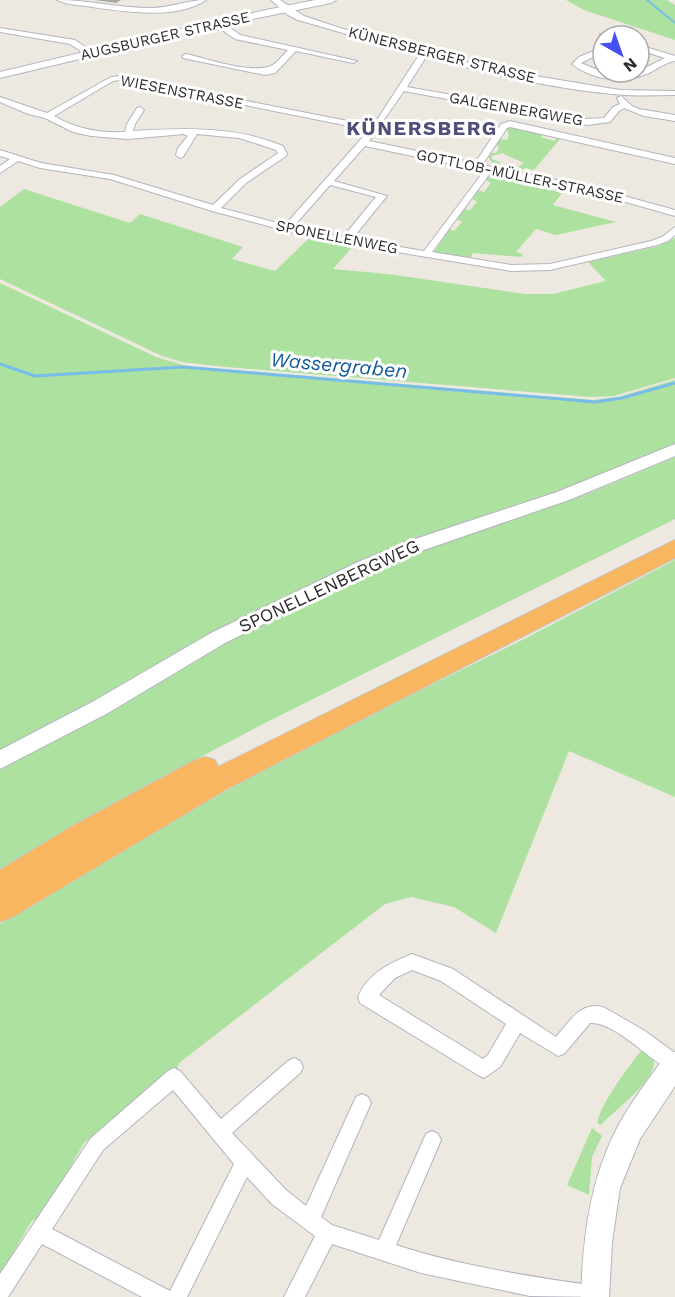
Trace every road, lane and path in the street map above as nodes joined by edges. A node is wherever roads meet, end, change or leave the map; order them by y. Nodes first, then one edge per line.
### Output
1 (61, 0) edge
2 (202, 0) edge
3 (275, 0) edge
4 (331, 0) edge
5 (285, 9) junction
6 (218, 23) junction
7 (0, 30) edge
8 (294, 50) junction
9 (651, 51) edge
10 (90, 53) junction
11 (424, 54) junction
12 (591, 55) edge
13 (186, 56) dead end
14 (673, 58) edge
15 (353, 61) dead end
16 (651, 68) edge
17 (591, 69) edge
18 (0, 75) edge
19 (401, 88) junction
20 (622, 93) junction
21 (675, 93) edge
22 (1, 101) edge
23 (625, 105) junction
24 (140, 110) dead end
25 (48, 116) junction
26 (675, 118) edge
27 (375, 129) junction
28 (187, 132) junction
29 (128, 136) junction
30 (364, 143) junction
31 (0, 153) edge
32 (180, 155) dead end
33 (17, 158) junction
34 (675, 161) edge
35 (478, 165) junction
36 (490, 168) junction
37 (0, 170) edge
38 (328, 182) junction
39 (214, 209) junction
40 (675, 213) edge
41 (286, 229) junction
42 (675, 230) edge
43 (345, 241) junction
44 (426, 254) junction
45 (675, 450) edge
46 (675, 531) edge
47 (675, 548) edge
48 (0, 760) edge
49 (0, 886) edge
50 (0, 908) edge
51 (517, 1021) junction
52 (675, 1064) edge
53 (294, 1067) dead end
54 (362, 1103) dead end
55 (219, 1132) junction
56 (432, 1140) dead end
57 (245, 1162) junction
58 (310, 1219) junction
59 (38, 1232) junction
60 (327, 1233) junction
61 (384, 1250) junction
62 (0, 1292) edge
63 (596, 1296) edge
64 (162, 1297) edge
65 (177, 1297) edge
66 (294, 1297) edge

1 - 2 street
3 - 5 street, KÜNERSBERGER STRASSE
4 - 5 street, AUGSBURGER STRASSE
5 - 6 street, AUGSBURGER STRASSE
5 - 11 street, KÜNERSBERGER STRASSE
6 - 8 street
6 - 10 street, AUGSBURGER STRASSE
7 - 10 street
8 - 13 street
8 - 15 street
9 - 14 street
10 - 18 street, AUGSBURGER STRASSE
11 - 19 street
11 - 20 street, KÜNERSBERGER STRASSE
12 - 17 street
14 - 16 street
19 - 23 street, GALGENBERGWEG
19 - 27 street
20 - 21 street, KÜNERSBERGER STRASSE
20 - 23 street
22 - 25 street
23 - 26 street
24 - 29 street
25 - 27 street, WIESENSTRASSE
25 - 29 street
27 - 30 street
28 - 29 street
28 - 32 street
28 - 39 street
30 - 35 street, GOTTLOB-MÜLLER-STRASSE
30 - 38 street
31 - 33 street, SPONELLENWEG
33 - 37 street
33 - 39 street, SPONELLENWEG
34 - 35 street
35 - 36 street, GOTTLOB-MÜLLER-STRASSE
36 - 40 street, GOTTLOB-MÜLLER-STRASSE
36 - 44 street
38 - 41 street
38 - 43 street
39 - 41 street, SPONELLENWEG
41 - 43 street, SPONELLENWEG
42 - 44 street, SPONELLENWEG
43 - 44 street, SPONELLENWEG
45 - 48 street, SPONELLENBERGWEG
46 - 49 highway
47 - 50 highway
51 - 51 street
51 - 52 street
52 - 63 street
53 - 55 street
54 - 58 street
55 - 57 street
55 - 59 street
56 - 61 street
57 - 58 street
57 - 65 street
58 - 60 street
59 - 62 street
59 - 64 street
60 - 61 street
60 - 66 street
61 - 63 street

